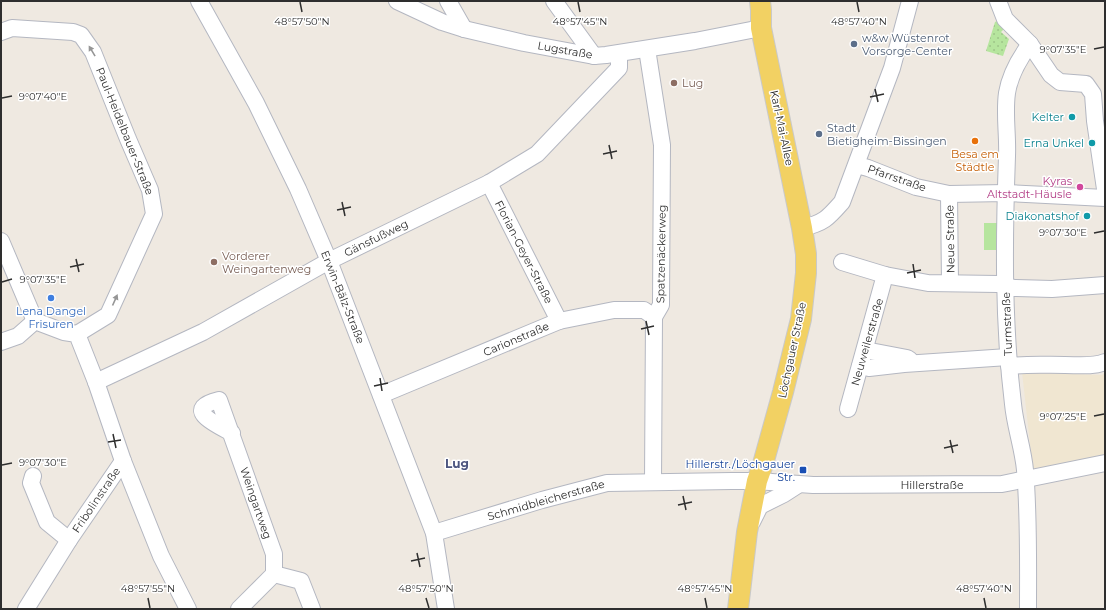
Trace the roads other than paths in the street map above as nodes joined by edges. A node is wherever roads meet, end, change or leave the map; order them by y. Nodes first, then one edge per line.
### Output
1 (199, 1) edge
2 (397, 1) edge
3 (448, 1) edge
4 (554, 1) edge
5 (749, 1) edge
6 (760, 1) edge
7 (910, 1) edge
8 (998, 1) edge
9 (761, 28) junction
10 (464, 29) junction
11 (1, 32) edge
12 (1030, 44) junction
13 (647, 49) junction
14 (619, 54) junction
15 (594, 56) junction
16 (1099, 93) edge
17 (856, 165) junction
18 (489, 183) junction
19 (1105, 189) edge
20 (1006, 193) junction
21 (949, 194) junction
22 (1105, 198) edge
23 (802, 228) junction
24 (1, 241) edge
25 (329, 261) junction
26 (842, 262) dead end
27 (885, 275) junction
28 (950, 283) junction
29 (1105, 285) edge
30 (1006, 286) junction
31 (654, 317) junction
32 (35, 321) junction
33 (559, 321) junction
34 (77, 334) junction
35 (1, 342) edge
36 (865, 350) junction
37 (1009, 362) junction
38 (1102, 363) edge
39 (915, 364) junction
40 (860, 366) junction
41 (96, 382) junction
42 (381, 395) junction
43 (848, 409) dead end
44 (232, 433) dead end
45 (123, 461) junction
46 (1105, 463) edge
47 (33, 476) dead end
48 (1026, 480) junction
49 (757, 481) junction
50 (653, 482) junction
51 (798, 485) junction
52 (746, 532) junction
53 (434, 533) junction
54 (69, 540) junction
55 (274, 574) junction
56 (26, 609) edge
57 (188, 609) edge
58 (239, 609) edge
59 (312, 609) edge
60 (446, 609) edge
61 (738, 609) edge
62 (1028, 609) edge

1 - 25 street, Erwin-Bälz-Straße
2 - 10 street, Lugstraße
3 - 10 street
4 - 15 street
5 - 9 main road, Karl-Mai-Allee
6 - 9 main road, Karl-Mai-Allee
7 - 17 street
8 - 12 street
9 - 13 street, Lugstraße
9 - 23 main road, Karl-Mai-Allee
10 - 15 street, Lugstraße
34 -> 11 street, Paul-Heidelbauer-Straße
12 - 16 street
12 - 20 street, Turmstraße
13 - 14 street, Lugstraße
13 - 31 street, Spatzenäckerweg
14 - 15 street, Lugstraße
14 - 18 street, Gänsfußweg
16 - 19 street
17 - 21 street, Pfarrstraße
17 - 23 street
18 - 25 street, Gänsfußweg
18 - 33 street, Florian-Geyer-Straße
20 - 21 street, Pfarrstraße
20 - 22 street, Pfarrstraße
20 - 30 street, Turmstraße
21 - 28 street, Neue Straße
23 - 49 main road, Löchgauer Straße
24 - 32 street
25 - 41 street, Gänsfußweg
25 - 42 street, Erwin-Bälz-Straße
26 - 27 street
27 - 28 street
27 - 36 street, Neuweilerstraße
28 - 30 street
29 - 30 street
30 - 37 street, Turmstraße
31 - 33 street, Carionstraße
31 - 50 street, Spatzenäckerweg
32 - 34 street
32 - 35 street
33 - 42 street, Carionstraße
34 - 41 street
36 - 39 street
36 - 40 street, Neuweilerstraße
37 - 38 street
37 - 39 street
37 - 48 street, Turmstraße
39 - 40 street
40 - 43 street, Neuweilerstraße
41 - 45 street
42 - 53 street, Erwin-Bälz-Straße
44 - 55 street, Weingartweg
45 - 54 street, Fribolinstraße
45 - 57 street
46 - 48 street, Hillerstraße
47 - 54 street, Fribolinstraße
48 - 51 street, Hillerstraße
48 - 62 street, Turmstraße
49 - 50 street, Schmidbleicherstraße
49 - 51 street, Hillerstraße
49 - 52 main road, Löchgauer Straße
50 - 53 street, Schmidbleicherstraße
51 - 52 street
52 - 61 main road, Löchgauer Straße
53 - 60 street, Erwin-Bälz-Straße
54 - 56 street, Fribolinstraße
55 - 58 street
55 - 59 street

